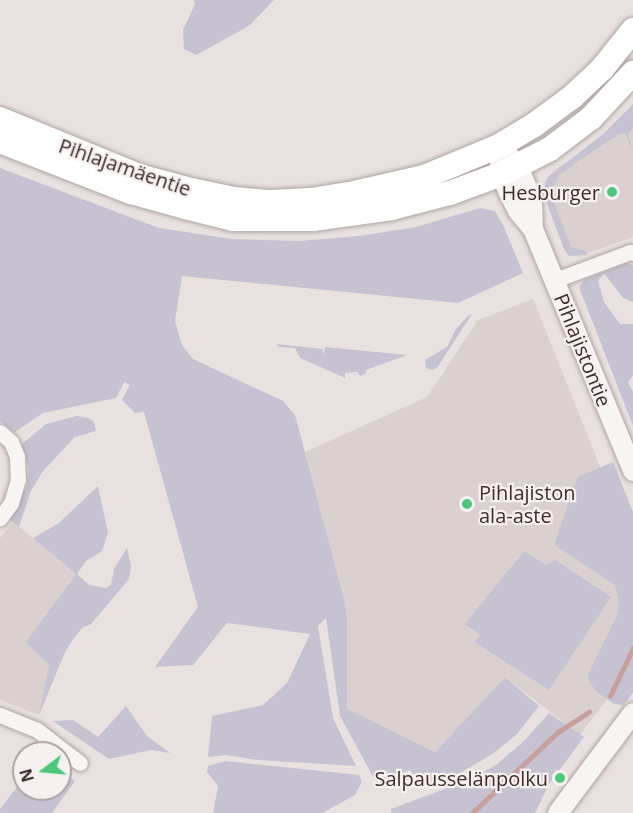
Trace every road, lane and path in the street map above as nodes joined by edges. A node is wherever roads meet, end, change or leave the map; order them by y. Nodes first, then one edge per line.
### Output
1 (633, 30) edge
2 (633, 73) edge
3 (0, 119) edge
4 (0, 141) edge
5 (498, 146) junction
6 (510, 170) junction
7 (633, 253) edge
8 (555, 280) junction
9 (0, 432) edge
10 (633, 471) edge
11 (0, 518) edge
12 (633, 713) edge
13 (0, 715) edge
14 (80, 763) dead end
15 (558, 813) edge

1 - 5 main road, Pihlajamäentie
2 - 6 main road, Pihlajamäentie
3 - 5 main road, Pihlajamäentie
4 - 6 main road, Pihlajamäentie
5 - 6 street, Pihlajistontie
6 - 8 street, Pihlajistontie
7 - 8 street
8 - 10 street, Pihlajistontie
9 - 11 street
12 - 15 street
13 - 14 street

